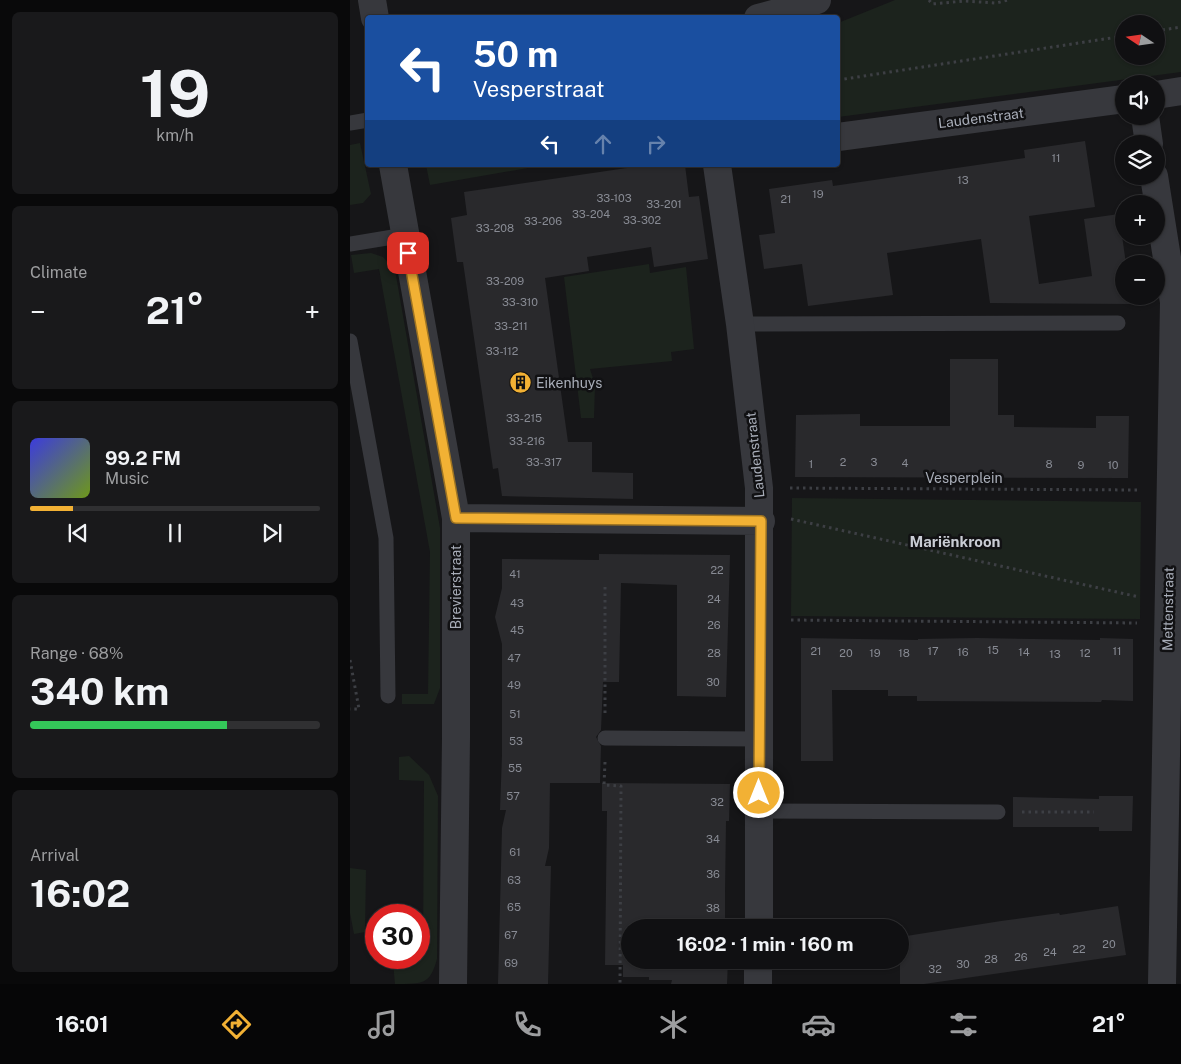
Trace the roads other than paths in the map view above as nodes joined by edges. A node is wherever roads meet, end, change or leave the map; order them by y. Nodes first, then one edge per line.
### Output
1 (372, 0) edge
2 (817, 0) edge
3 (374, 15) edge
4 (769, 15) edge
5 (1181, 91) edge
6 (1165, 94) edge
7 (1115, 100) edge
8 (365, 120) edge
9 (350, 123) edge
10 (840, 137) edge
11 (393, 167) edge
12 (717, 167) edge
13 (1155, 185) edge
14 (405, 235) junction
15 (350, 244) edge
16 (1118, 323) dead end
17 (740, 324) junction
18 (350, 341) edge
19 (456, 518) junction
20 (761, 521) junction
21 (388, 696) dead end
22 (605, 738) road end
23 (760, 739) junction
24 (759, 811) junction
25 (998, 812) road end
26 (759, 919) edge
27 (758, 969) edge
28 (453, 984) edge
29 (758, 984) edge
30 (1162, 984) edge

1 - 3 street
2 - 4 street
5 - 6 street
7 - 10 street, Laudenstraat
8 - 9 lane
11 - 14 street, Brevierstraat
12 - 17 street, Laudenstraat
13 - 30 street, Mettenstraat
14 - 15 lane
14 - 19 street, Brevierstraat
16 - 17 lane
17 - 20 street, Laudenstraat
18 - 21 lane
19 - 20 street
19 - 28 street, Brevierstraat
20 - 23 street, Laudenstraat
22 - 23 lane
23 - 24 street, Laudenstraat
24 - 25 lane
24 - 26 street, Laudenstraat
27 - 29 street

